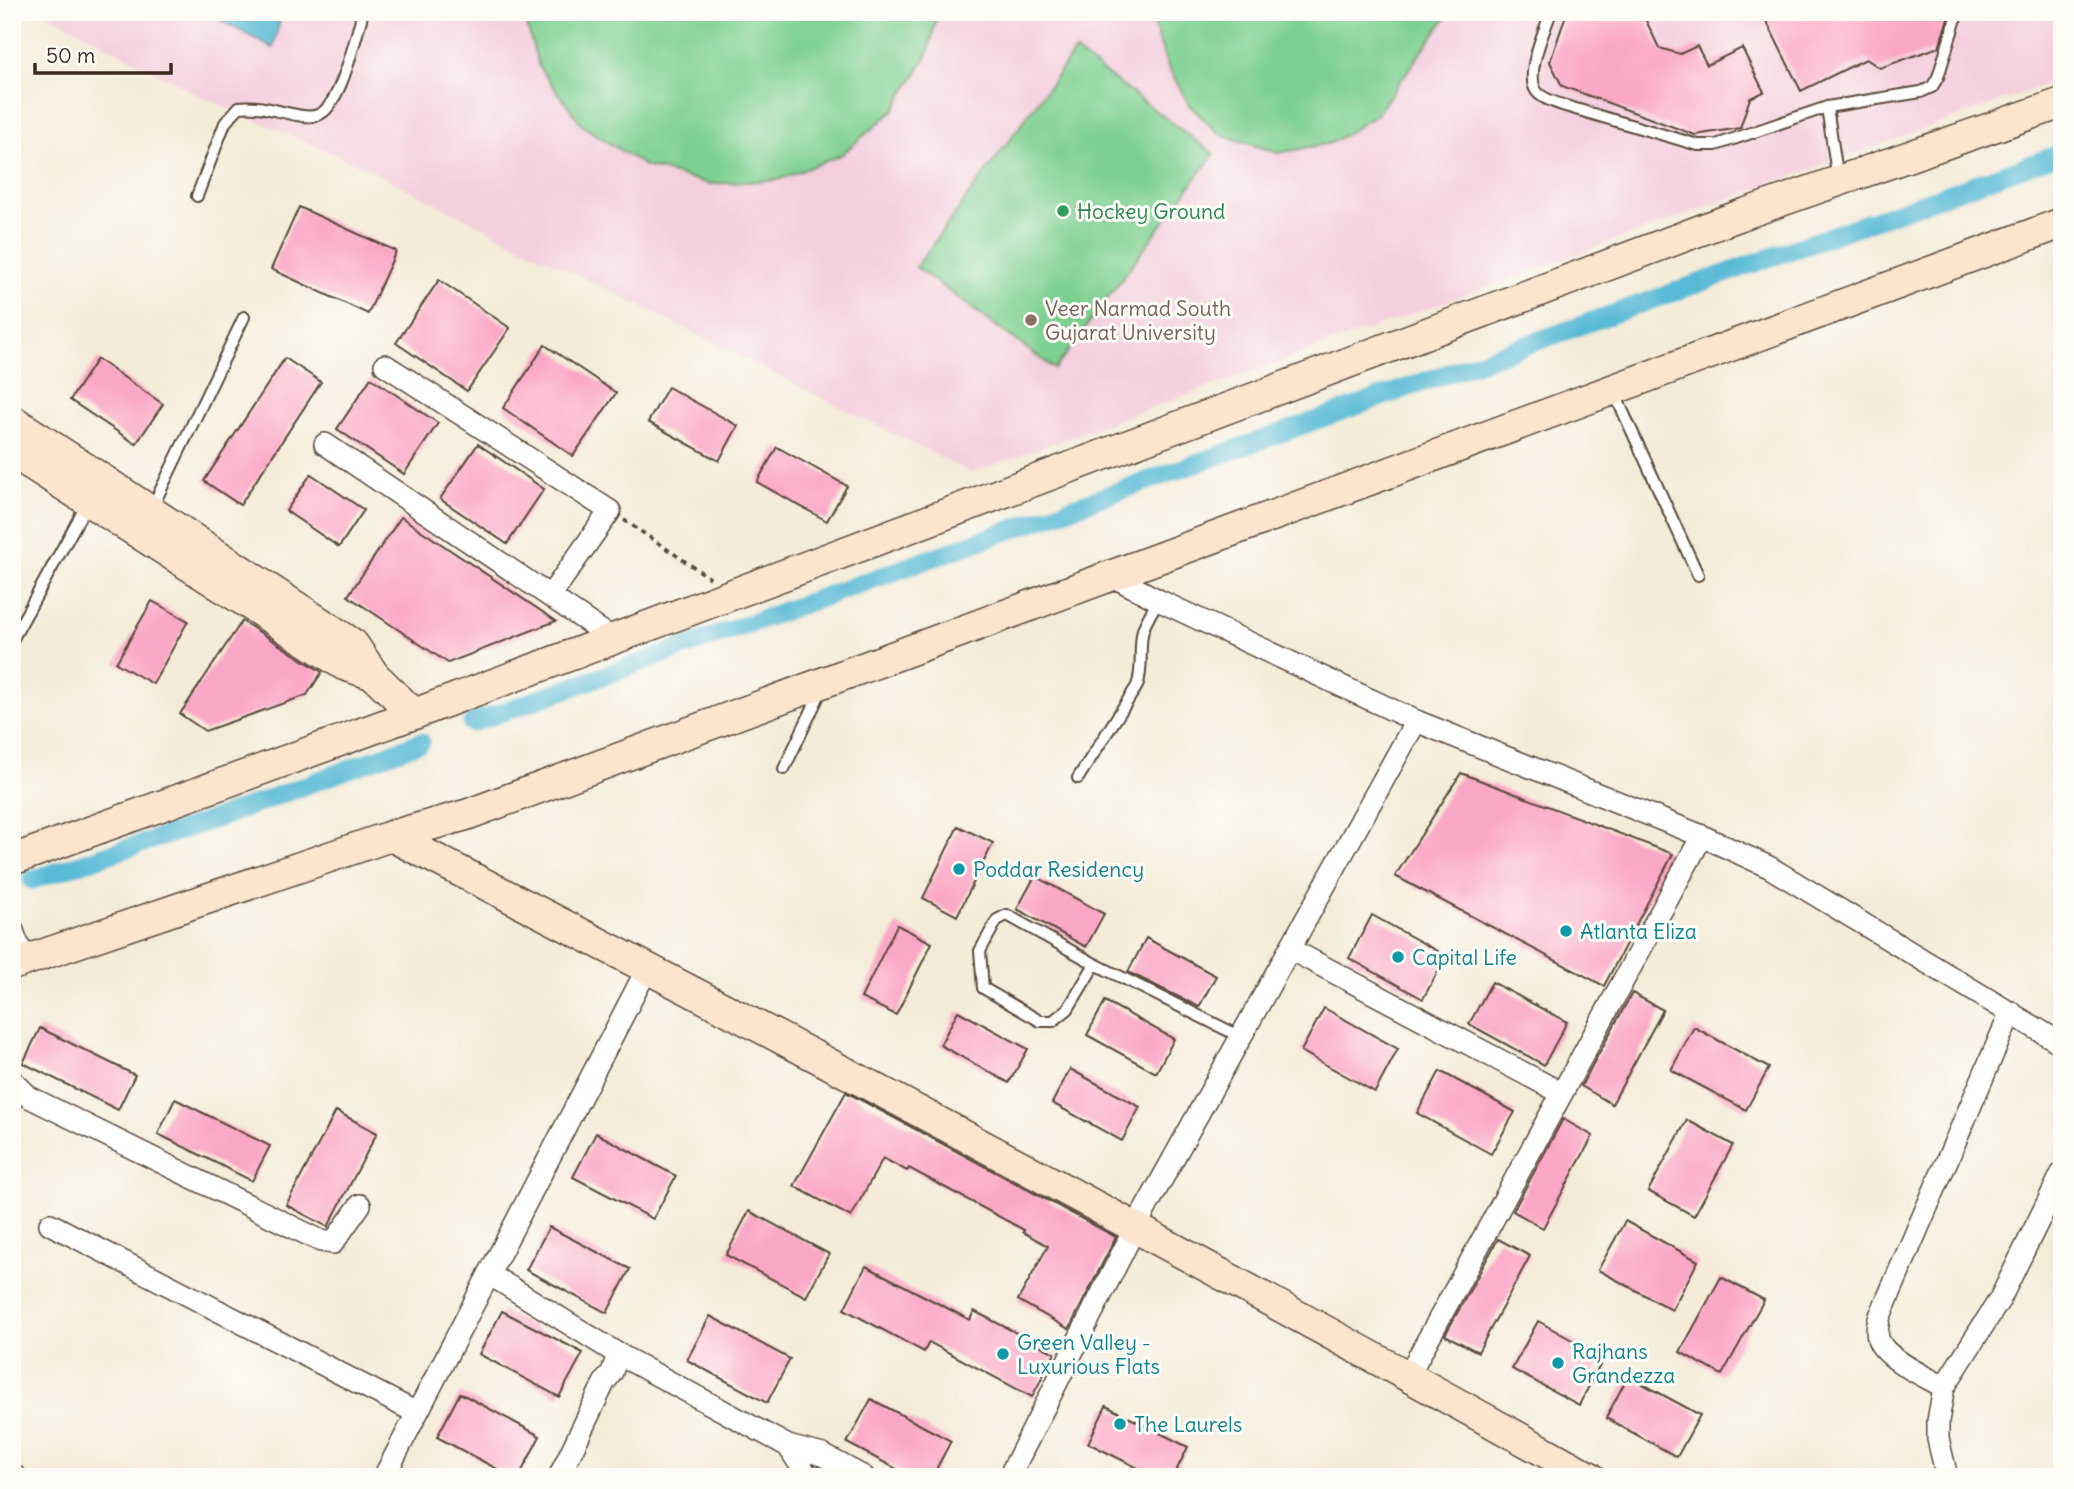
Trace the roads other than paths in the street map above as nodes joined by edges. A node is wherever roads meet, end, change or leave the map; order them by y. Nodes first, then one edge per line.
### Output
1 (363, 12) edge
2 (1551, 12) edge
3 (1958, 12) edge
4 (2062, 103) edge
5 (1827, 107) junction
6 (1838, 182) junction
7 (197, 196) dead end
8 (2062, 223) edge
9 (244, 317) dead end
10 (385, 365) dead end
11 (1613, 390) junction
12 (12, 420) edge
13 (325, 444) dead end
14 (12, 452) edge
15 (88, 502) junction
16 (150, 511) junction
17 (1698, 575) dead end
18 (1112, 576) junction
19 (550, 596) junction
20 (1158, 600) junction
21 (612, 639) junction
22 (12, 640) edge
23 (374, 675) junction
24 (825, 682) junction
25 (414, 715) junction
26 (1416, 721) junction
27 (784, 769) dead end
28 (1078, 778) dead end
29 (391, 836) junction
30 (1702, 836) junction
31 (12, 860) edge
32 (12, 928) edge
33 (1290, 949) junction
34 (18, 963) edge
35 (1095, 964) junction
36 (648, 967) junction
37 (2011, 1012) junction
38 (1241, 1037) junction
39 (2062, 1044) edge
40 (12, 1080) edge
41 (1550, 1087) dead end
42 (2062, 1173) edge
43 (360, 1205) dead end
44 (50, 1224) dead end
45 (1136, 1226) junction
46 (489, 1274) junction
47 (618, 1354) junction
48 (1408, 1376) junction
49 (1944, 1387) junction
50 (417, 1413) junction
51 (788, 1446) junction
52 (384, 1477) edge
53 (559, 1477) edge
54 (808, 1477) edge
55 (864, 1477) edge
56 (1009, 1477) edge
57 (1590, 1477) edge
58 (1947, 1477) edge

1 - 7 lane
2 - 5 lane
3 - 5 lane
4 - 6 street
5 - 6 lane
6 - 21 street
8 - 11 street
9 - 16 lane
10 - 19 street
11 - 17 lane
11 - 18 street
12 - 16 street
13 - 19 street
14 - 15 street
15 - 22 lane
15 - 23 street
16 - 23 street
18 - 20 street
18 - 24 street
19 - 21 street
20 - 26 street
20 - 28 lane
21 - 25 street
23 - 25 street
24 - 27 lane
24 - 29 street
25 - 31 street
26 - 30 street
26 - 33 street
29 - 34 street
29 - 36 street
30 - 37 street
30 - 48 street
32 - 34 street
33 - 38 street
33 - 41 street
35 - 35 lane
35 - 38 lane
36 - 45 street
36 - 46 street
37 - 39 street
37 - 49 street
38 - 45 street
40 - 43 street
42 - 49 street
44 - 50 street
45 - 48 street
45 - 56 street
46 - 47 street
46 - 50 street
47 - 51 street
47 - 53 street
48 - 57 street
49 - 58 street
50 - 52 street
51 - 54 street
51 - 55 street

